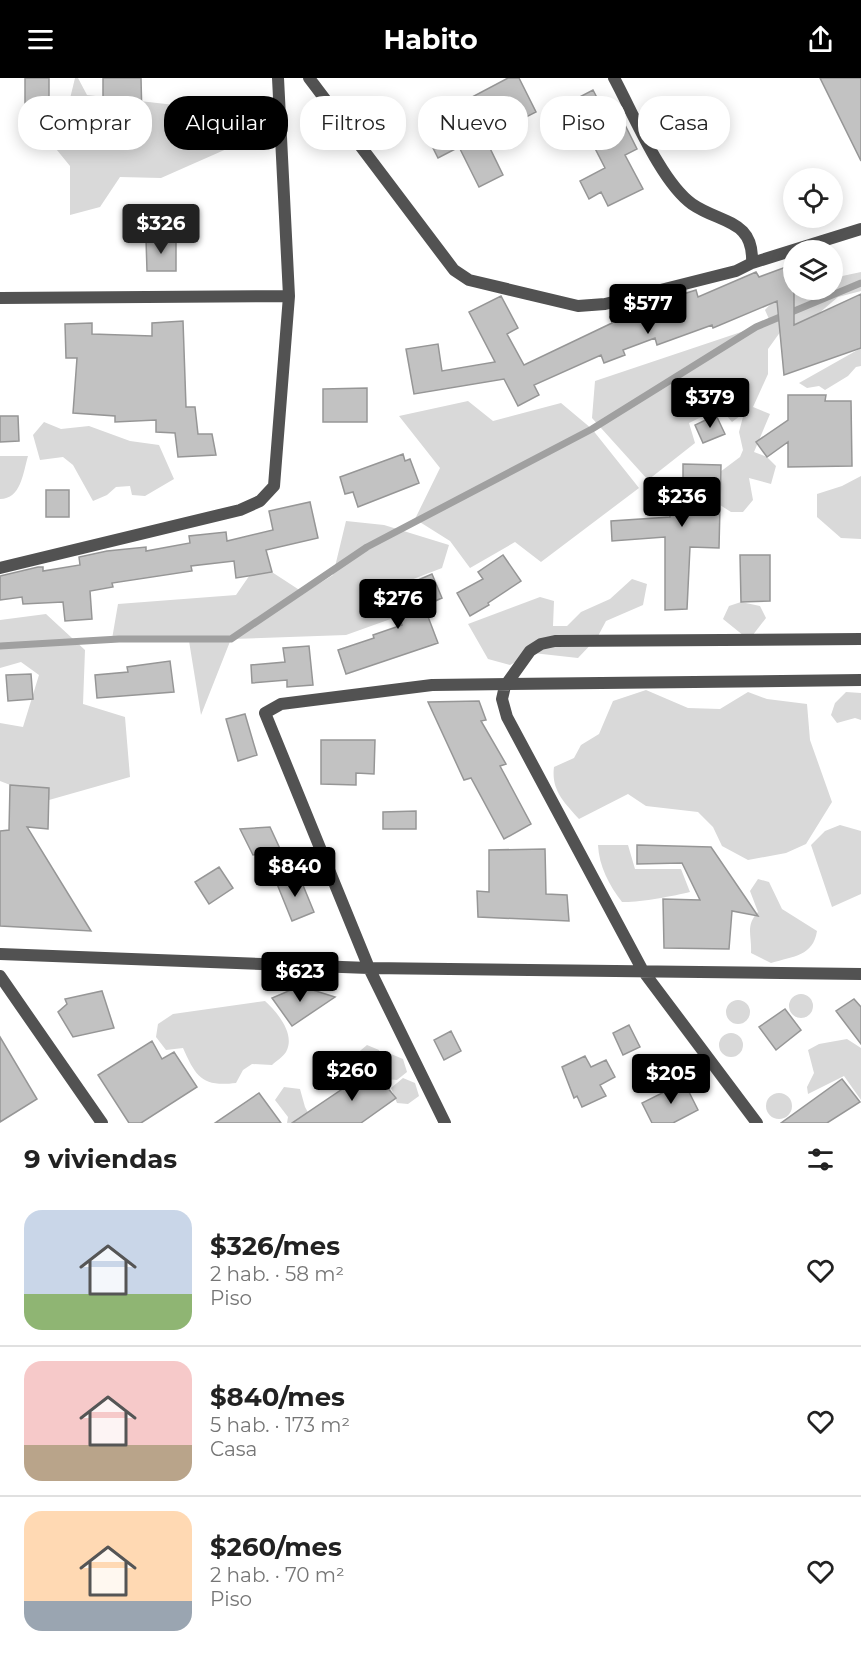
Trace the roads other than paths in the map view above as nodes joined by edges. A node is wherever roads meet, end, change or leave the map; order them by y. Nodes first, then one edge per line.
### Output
1 (278, 78) edge
2 (309, 78) edge
3 (615, 78) edge
4 (861, 229) edge
5 (752, 263) junction
6 (289, 296) junction
7 (0, 298) edge
8 (0, 568) edge
9 (861, 639) edge
10 (861, 680) edge
11 (505, 686) junction
12 (0, 954) edge
13 (369, 968) junction
14 (643, 971) junction
15 (861, 974) edge
16 (0, 977) edge
17 (102, 1123) edge
18 (444, 1123) edge
19 (757, 1123) edge

1 - 6 street
2 - 5 street
3 - 5 street
4 - 5 street
6 - 7 street
6 - 8 street
9 - 11 street
10 - 11 street
11 - 13 street
11 - 14 street
12 - 13 street
13 - 14 street
13 - 18 street
14 - 15 street
14 - 19 street
16 - 17 street

